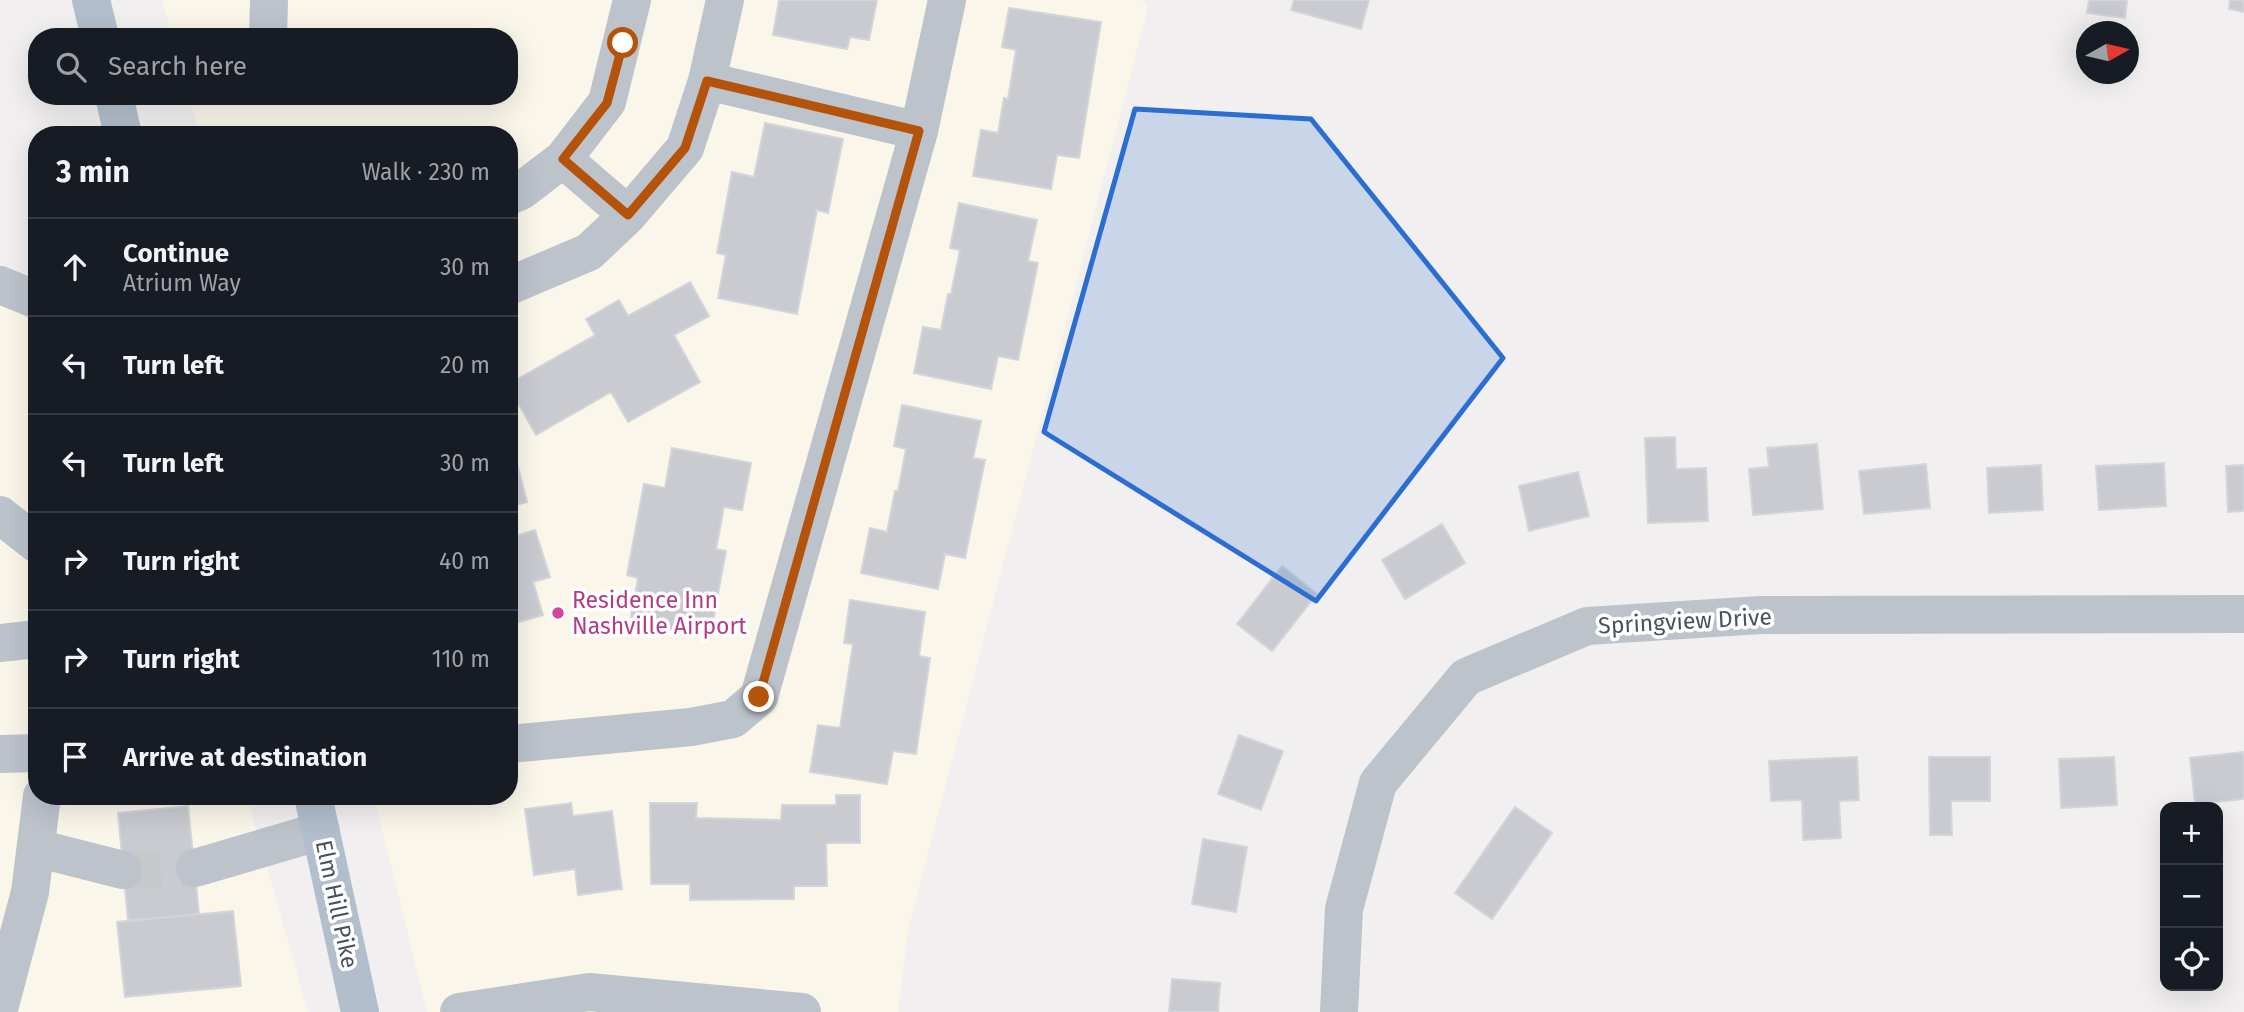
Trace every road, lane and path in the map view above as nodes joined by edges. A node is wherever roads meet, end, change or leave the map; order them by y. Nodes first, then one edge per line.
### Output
1 (91, 0) edge
2 (269, 0) edge
3 (632, 0) edge
4 (725, 0) edge
5 (947, 0) edge
6 (98, 28) edge
7 (268, 28) edge
8 (707, 81) junction
9 (116, 105) edge
10 (121, 126) edge
11 (919, 131) junction
12 (563, 159) junction
13 (518, 192) edge
14 (628, 215) junction
15 (518, 282) edge
16 (0, 285) edge
17 (28, 296) edge
18 (0, 515) edge
19 (28, 537) edge
20 (2244, 614) edge
21 (28, 640) edge
22 (0, 643) edge
23 (518, 743) edge
24 (28, 753) edge
25 (0, 754) edge
26 (41, 805) edge
27 (317, 814) edge
28 (36, 848) junction
29 (195, 868) tunnel mouth
30 (124, 870) tunnel mouth
31 (0, 1005) edge
32 (360, 1012) edge
33 (459, 1012) edge
34 (802, 1012) edge
35 (1339, 1012) edge

1 - 6 main road
2 - 7 street
3 - 12 street
4 - 8 street
5 - 11 street
8 - 11 street
8 - 14 street
9 - 10 main road
11 - 23 street
12 - 13 street
12 - 14 street
14 - 15 street
16 - 17 street
18 - 19 street
20 - 35 street, Springview Drive
21 - 22 street
24 - 25 street
26 - 28 street
27 - 29 street
27 - 32 main road, Elm Hill Pike
28 - 30 street
28 - 31 street
33 - 34 street

